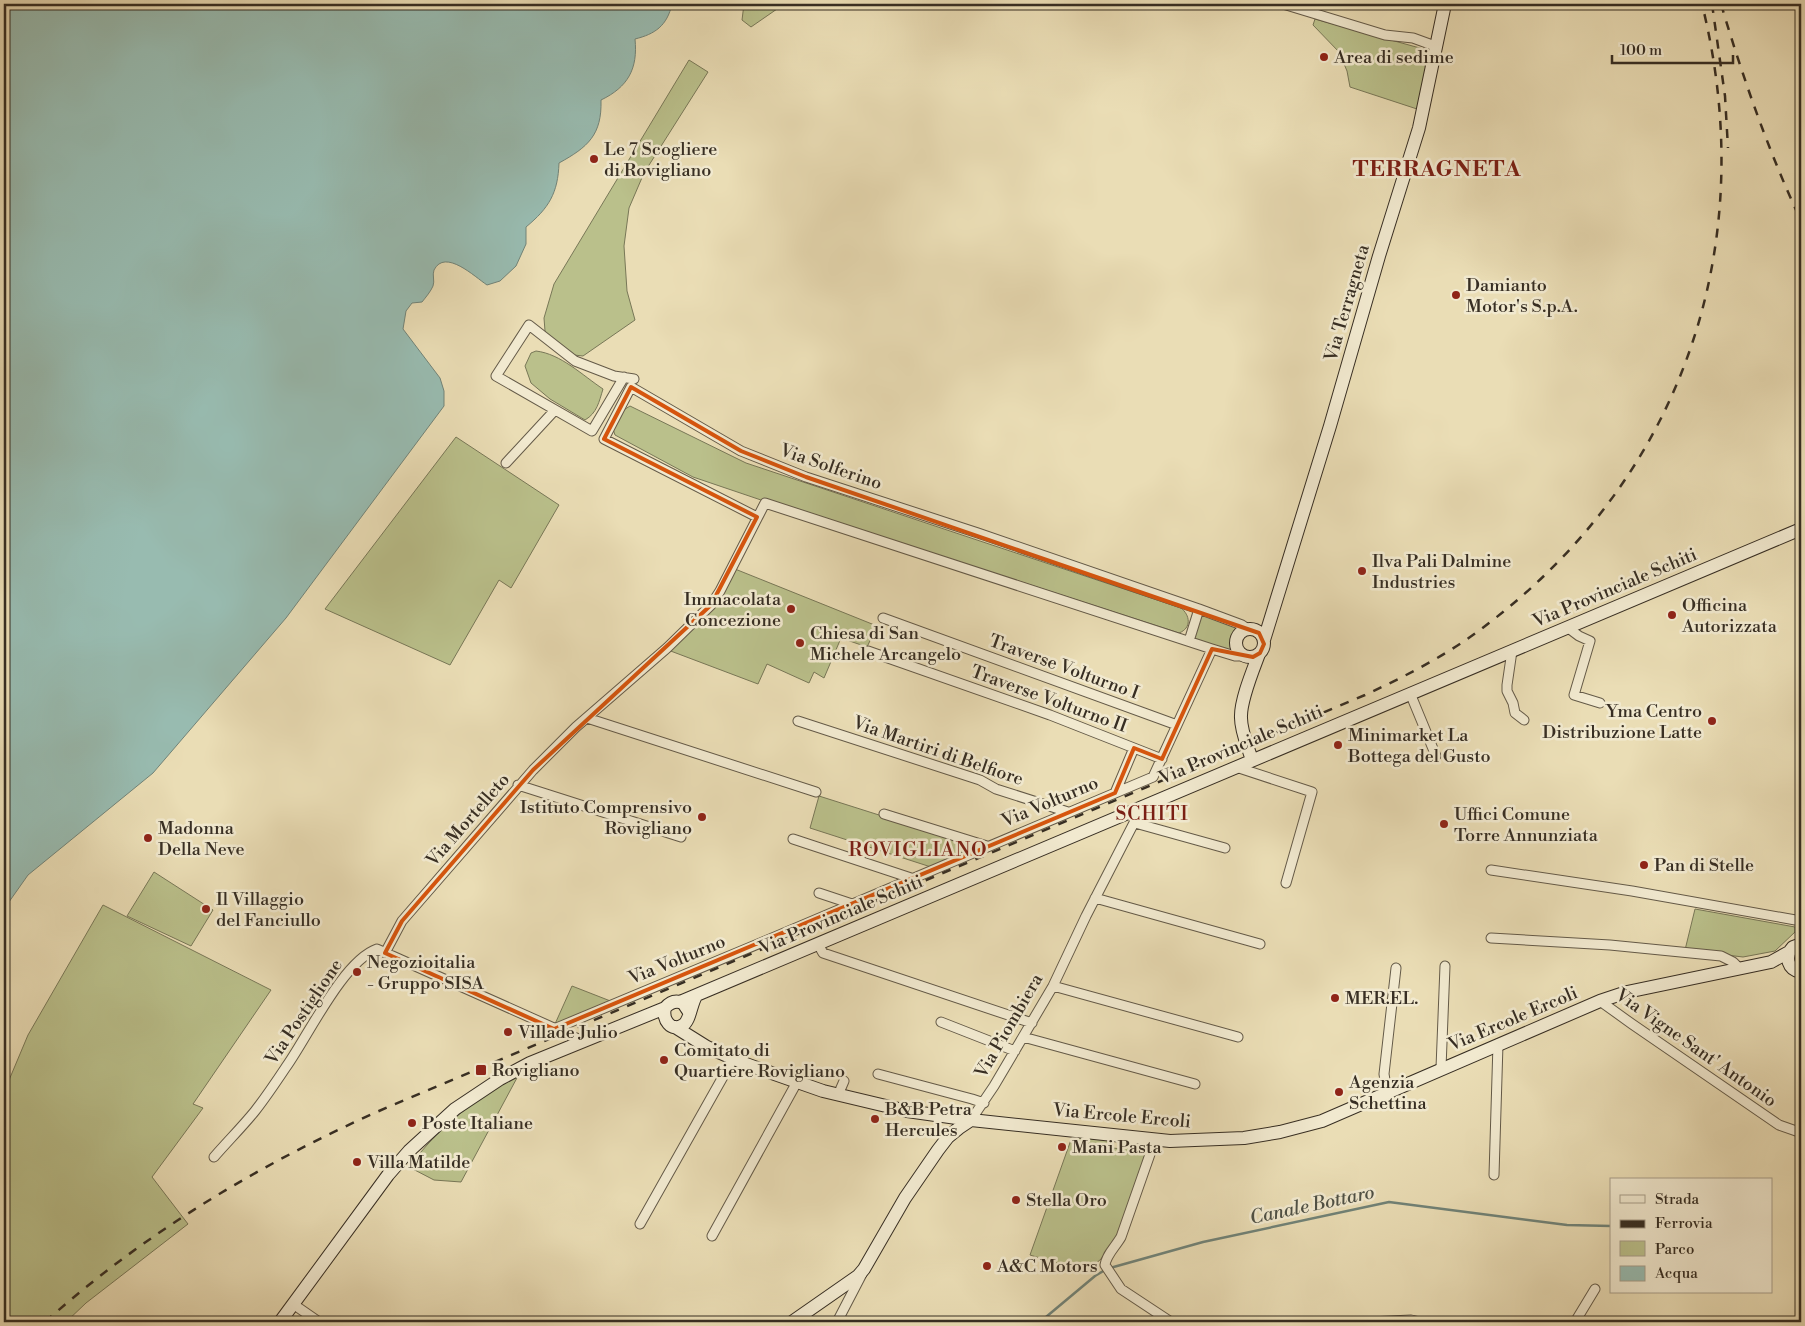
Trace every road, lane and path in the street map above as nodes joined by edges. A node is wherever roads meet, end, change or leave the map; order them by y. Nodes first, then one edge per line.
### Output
1 (1283, 4) edge
2 (1445, 4) edge
3 (1435, 46) junction
4 (624, 377) junction
5 (634, 379) dead end
6 (556, 410) junction
7 (506, 463) dead end
8 (757, 517) junction
9 (1801, 529) edge
10 (1199, 609) junction
11 (883, 618) dead end
12 (1567, 627) junction
13 (1256, 633) junction
14 (1189, 641) junction
15 (1212, 649) junction
16 (868, 650) dead end
17 (1512, 650) junction
18 (1250, 656) junction
19 (1410, 693) junction
20 (1600, 703) dead end
21 (587, 718) junction
22 (1524, 720) dead end
23 (798, 721) dead end
24 (1177, 725) junction
25 (1134, 748) junction
26 (1436, 756) dead end
27 (1162, 759) junction
28 (1252, 760) junction
29 (1235, 767) junction
30 (518, 786) junction
31 (816, 792) dead end
32 (1115, 793) junction
33 (1140, 807) junction
34 (1068, 812) junction
35 (884, 814) dead end
36 (1134, 822) junction
37 (681, 837) dead end
38 (793, 839) dead end
39 (987, 846) junction
40 (1225, 848) dead end
41 (1491, 870) dead end
42 (912, 878) junction
43 (1286, 883) dead end
44 (819, 893) dead end
45 (1095, 898) junction
46 (852, 904) junction
47 (1801, 921) edge
48 (1491, 938) dead end
49 (818, 944) junction
50 (1260, 944) dead end
51 (1797, 945) edge
52 (385, 953) junction
53 (1771, 962) junction
54 (1445, 966) dead end
55 (1396, 968) dead end
56 (1739, 968) junction
57 (1798, 973) edge
58 (1053, 986) junction
59 (696, 996) junction
60 (1600, 1000) junction
61 (680, 1002) junction
62 (689, 1015) junction
63 (669, 1019) junction
64 (942, 1022) dead end
65 (1032, 1023) junction
66 (554, 1028) junction
67 (1023, 1037) junction
68 (1238, 1037) dead end
69 (693, 1038) junction
70 (583, 1041) junction
71 (1498, 1044) junction
72 (1015, 1051) junction
73 (733, 1059) junction
74 (1441, 1068) junction
75 (878, 1074) dead end
76 (844, 1081) dead end
77 (797, 1082) junction
78 (1195, 1084) dead end
79 (1387, 1092) junction
80 (838, 1095) junction
81 (984, 1103) junction
82 (972, 1120) junction
83 (1801, 1131) edge
84 (1155, 1140) junction
85 (214, 1157) dead end
86 (1494, 1175) dead end
87 (640, 1224) dead end
88 (712, 1236) dead end
89 (864, 1270) junction
90 (1595, 1289) dead end
91 (293, 1304) junction
92 (280, 1322) edge
93 (319, 1322) edge
94 (792, 1322) edge
95 (837, 1322) edge
96 (1171, 1322) edge
97 (1370, 1322) edge
98 (1420, 1322) edge
99 (1575, 1322) edge

1 - 3 street
2 - 3 street, Via Terragneta
3 - 13 street, Via Terragneta
4 - 5 street
4 - 6 street
4 - 6 street
6 - 7 street
8 - 10 street, Via Solferino
8 - 14 street, Via Mortelleto
8 - 21 street, Via Mortelleto
9 - 12 street, Via Provinciale Schiti
10 - 13 street, Via Solferino
10 - 14 street
11 - 24 street, Traverse Volturno I
12 - 17 street, Via Provinciale Schiti
12 - 20 street
13 - 18 street
13 - 18 street
14 - 15 street
15 - 18 street
15 - 24 street, Via Volturno
16 - 25 street, Traverse Volturno II
17 - 19 street, Via Provinciale Schiti
17 - 22 street
18 - 28 street
19 - 26 street
19 - 28 street, Via Provinciale Schiti
21 - 30 street, Via Mortelleto
21 - 31 street
23 - 34 street, Via Martiri di Belfiore
24 - 27 street, Via Volturno
25 - 27 street, Traverse Volturno II
25 - 32 street, Traverse Volturno II
27 - 32 street, Via Volturno
28 - 29 street, Via Provinciale Schiti
29 - 33 street, Via Provinciale Schiti
29 - 43 street
30 - 37 street
30 - 52 street, Via Mortelleto
32 - 34 street, Via Volturno
33 - 36 street, Via Piombiera
33 - 49 street, Via Provinciale Schiti
34 - 39 street, Via Volturno
35 - 39 street
36 - 40 street
36 - 45 street, Via Piombiera
38 - 42 street
39 - 42 street, Via Volturno
41 - 47 street
42 - 46 street, Via Volturno
44 - 46 street
45 - 50 street
45 - 58 street, Via Piombiera
46 - 66 street, Via Volturno
48 - 56 street
49 - 59 street, Via Provinciale Schiti
49 - 65 street
51 - 53 street, Via Ercole Ercoli
51 - 57 street
52 - 66 street
52 - 85 street, Via Postiglione
53 - 56 street, Via Ercole Ercoli
53 - 57 street, Via Ercole Ercoli
54 - 74 street
55 - 79 street
56 - 60 street, Via Ercole Ercoli
58 - 65 street, Via Piombiera
58 - 68 street
59 - 61 street, Via Provinciale Schiti
59 - 62 street
60 - 71 street, Via Ercole Ercoli
60 - 83 street, Via Vigne Sant' Antonio
61 - 62 street
61 - 63 street, Via Provinciale Schiti
62 - 63 street
62 - 69 street
63 - 69 street, Via Ercole Ercoli
63 - 70 street
64 - 72 street
65 - 67 street, Via Piombiera
66 - 70 street
67 - 72 street, Via Piombiera
67 - 78 street
69 - 73 street, Via Ercole Ercoli
70 - 91 street
71 - 74 street, Via Ercole Ercoli
71 - 86 street
72 - 81 street, Via Piombiera
73 - 77 street, Via Ercole Ercoli
73 - 87 street
74 - 79 street, Via Ercole Ercoli
75 - 81 street
76 - 80 street
77 - 80 street, Via Ercole Ercoli
77 - 88 street
79 - 84 street, Via Ercole Ercoli
80 - 82 street, Via Ercole Ercoli
81 - 82 street, Via Piombiera
82 - 84 street, Via Ercole Ercoli
82 - 89 street, Via Piombiera
84 - 96 street
89 - 94 street, Via Piombiera
89 - 95 street, Via Piombiera
90 - 99 street
91 - 92 street
91 - 93 street
97 - 98 street

